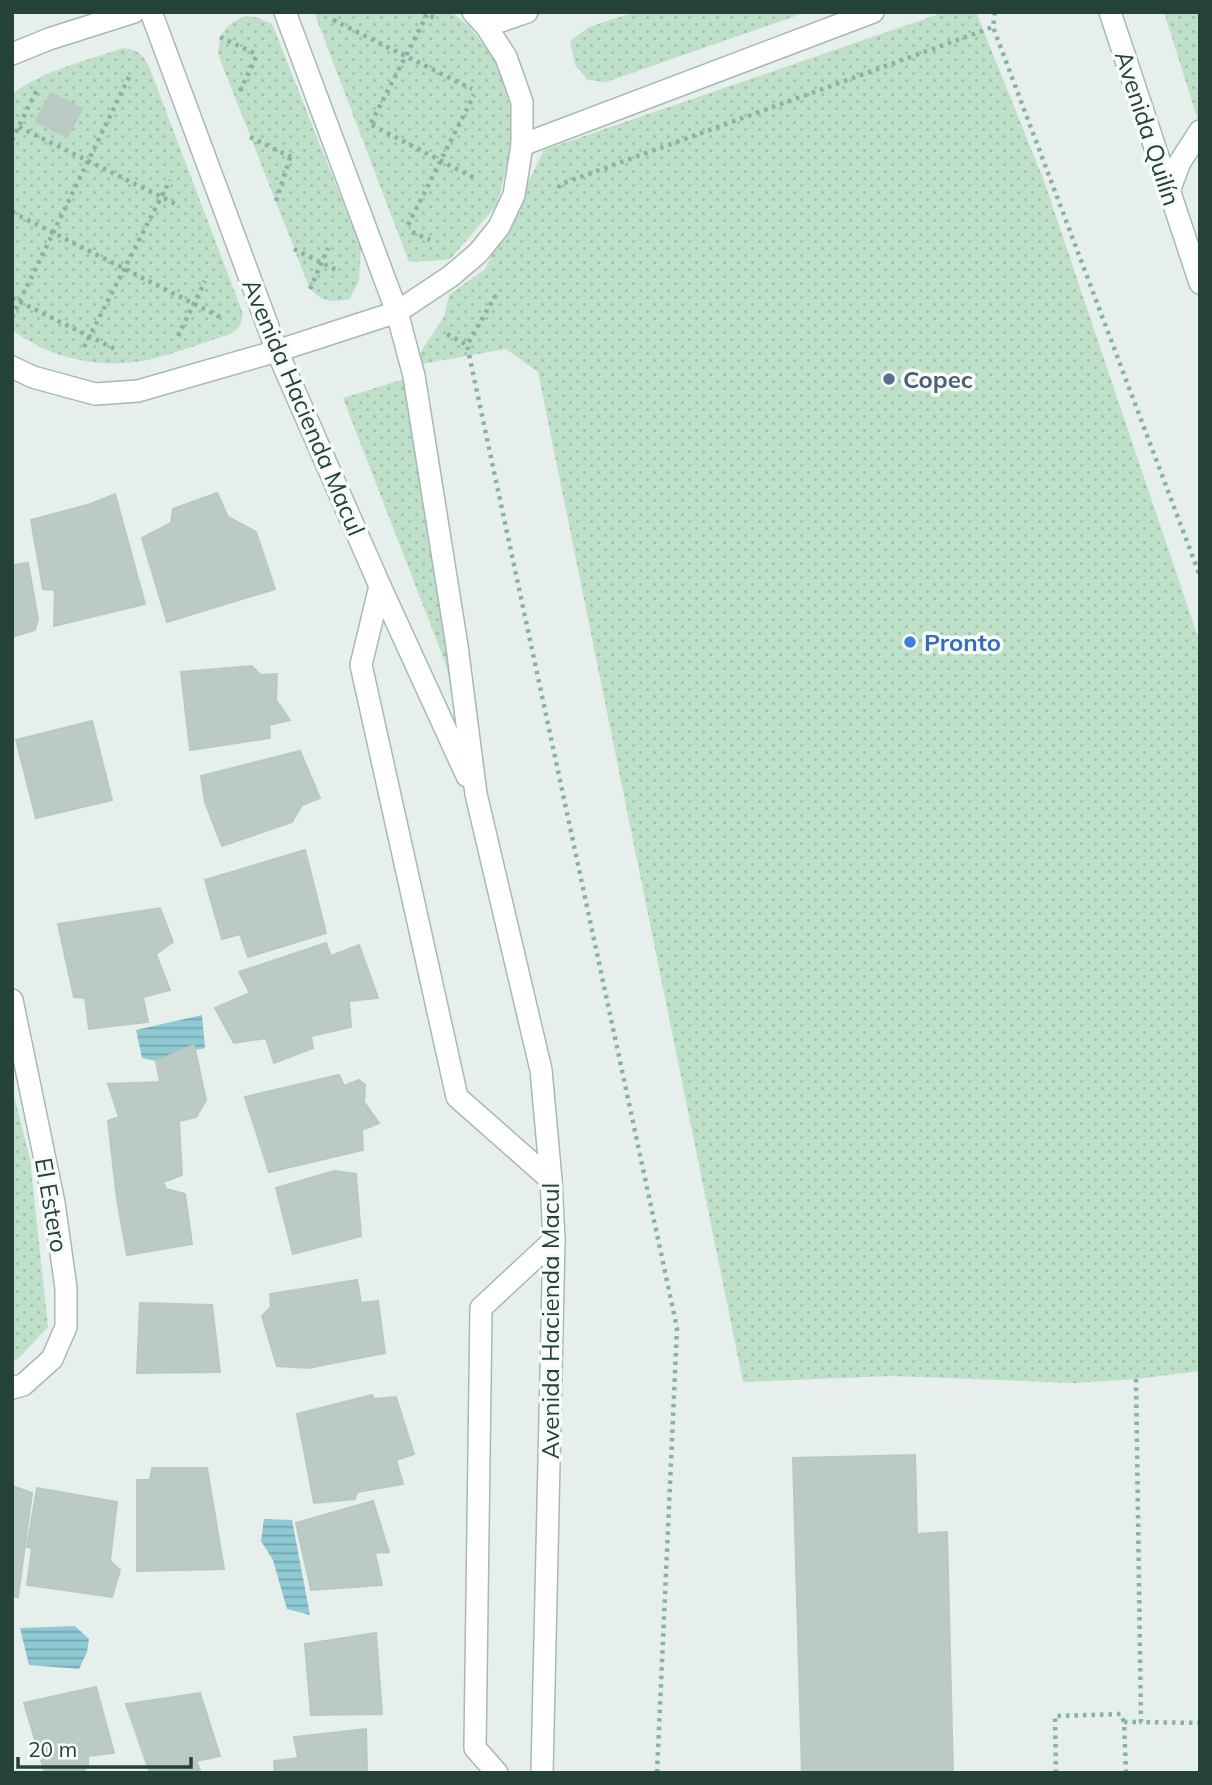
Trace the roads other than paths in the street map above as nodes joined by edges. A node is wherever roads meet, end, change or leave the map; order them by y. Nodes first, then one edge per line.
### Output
1 (134, 12) edge
2 (151, 12) edge
3 (285, 12) edge
4 (527, 12) edge
5 (873, 12) edge
6 (1110, 12) edge
7 (479, 19) edge
8 (12, 54) edge
9 (1200, 131) edge
10 (522, 145) junction
11 (1169, 191) junction
12 (1200, 283) edge
13 (397, 312) junction
14 (277, 351) junction
15 (12, 367) edge
16 (380, 586) junction
17 (475, 794) junction
18 (12, 1000) edge
19 (551, 1180) junction
20 (554, 1240) junction
21 (12, 1388) edge
22 (497, 1773) edge
23 (542, 1773) edge

1 - 8 street
2 - 14 street, Avenida Hacienda Macul
3 - 13 street, Avenida Hacienda Macul
4 - 7 street
5 - 10 street
6 - 11 street, Avenida Quilín
7 - 10 street
9 - 11 street
10 - 13 street
11 - 12 street, Avenida Quilín
13 - 14 street
13 - 17 street, Avenida Hacienda Macul
14 - 15 street
14 - 16 street, Avenida Hacienda Macul
16 - 17 street, Avenida Hacienda Macul
16 - 19 street
17 - 19 street, Avenida Hacienda Macul
18 - 21 street, El Estero
19 - 20 street, Avenida Hacienda Macul
20 - 22 street
20 - 23 street, Avenida Hacienda Macul

